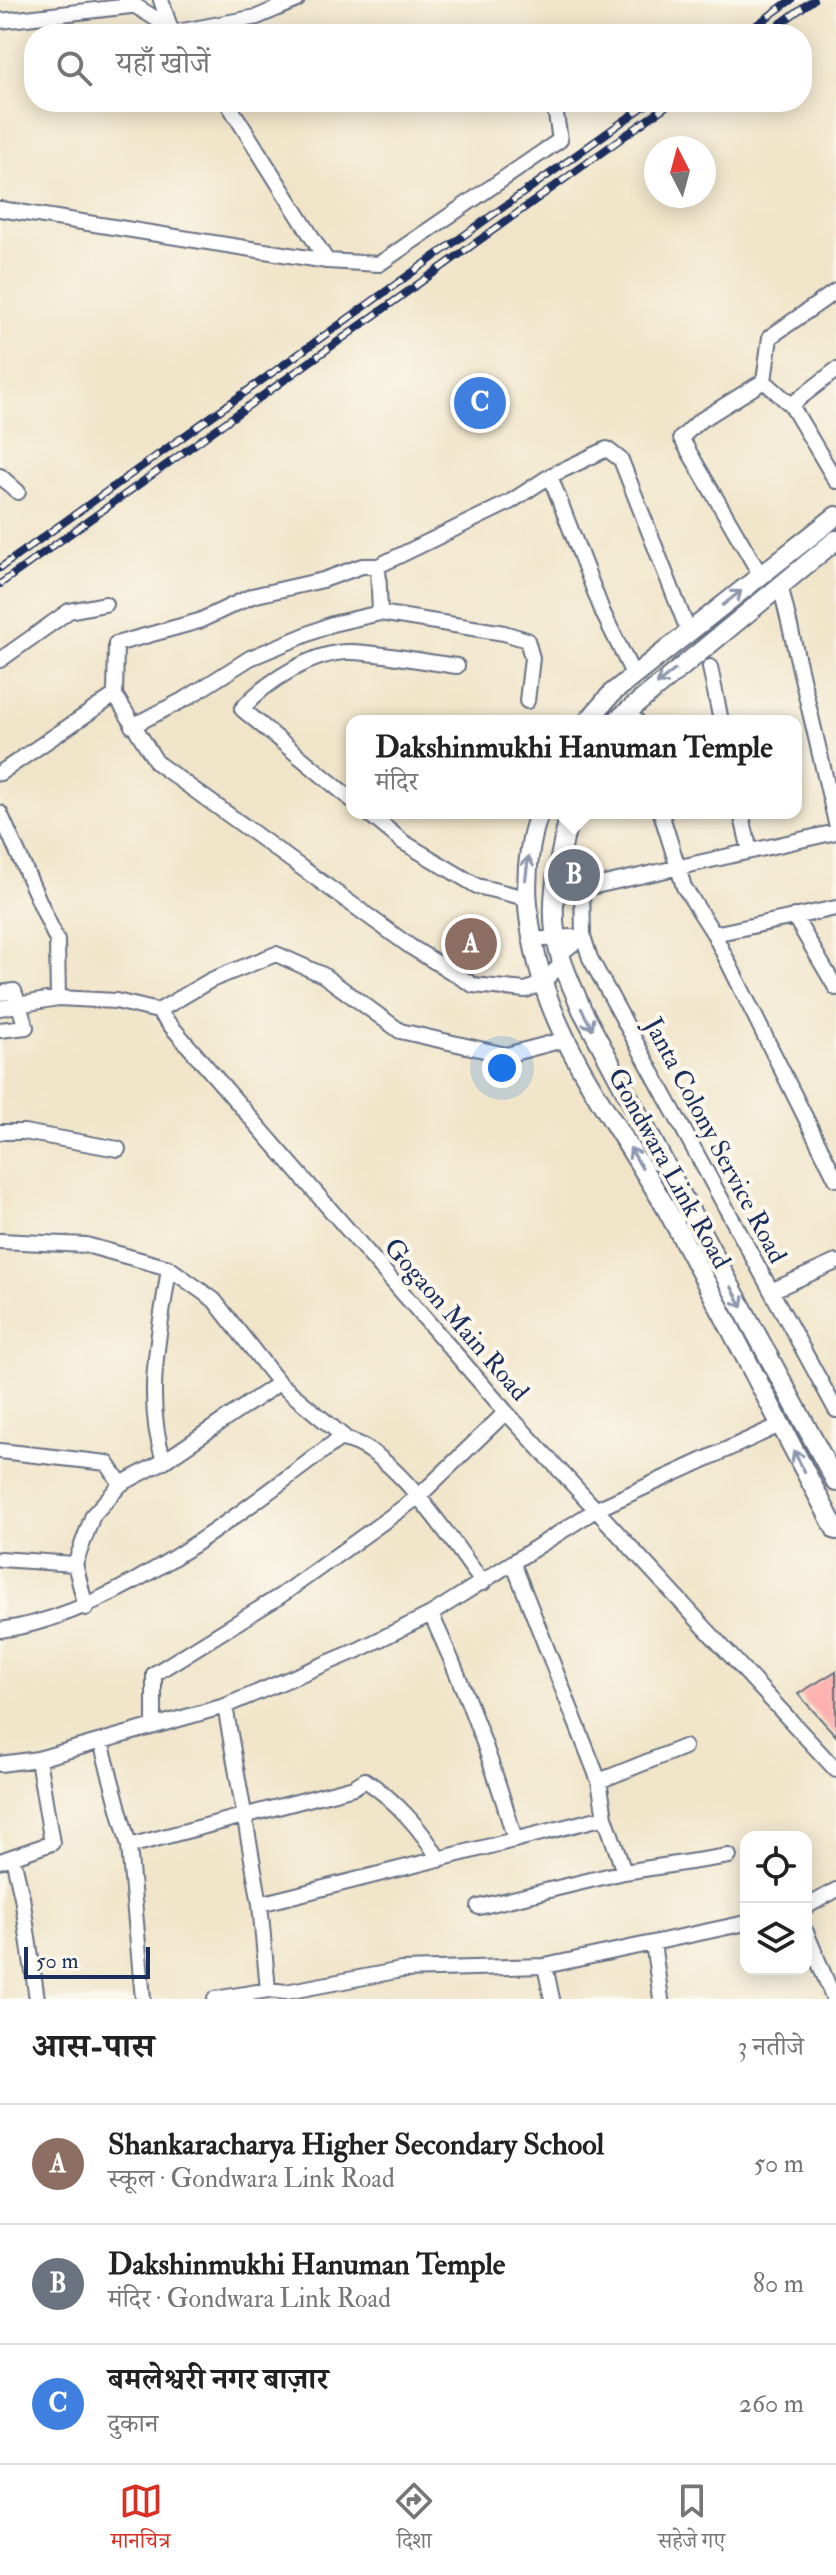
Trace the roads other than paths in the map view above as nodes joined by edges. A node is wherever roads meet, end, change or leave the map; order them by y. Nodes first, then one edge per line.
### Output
1 (161, 0) edge
2 (258, 0) edge
3 (297, 0) edge
4 (129, 3) edge
5 (257, 17) junction
6 (0, 21) edge
7 (160, 24) edge
8 (169, 24) edge
9 (214, 24) edge
10 (233, 112) edge
11 (556, 112) edge
12 (0, 209) edge
13 (327, 261) junction
14 (836, 291) edge
15 (836, 370) edge
16 (764, 381) junction
17 (791, 405) junction
18 (0, 476) edge
19 (550, 476) junction
20 (836, 481) edge
21 (18, 492) dead end
22 (836, 516) edge
23 (836, 540) edge
24 (378, 566) junction
25 (761, 576) junction
26 (780, 584) junction
27 (105, 604) dead end
28 (380, 613) junction
29 (689, 633) junction
30 (0, 660) edge
31 (457, 666) dead end
32 (710, 667) dead end
33 (634, 676) junction
34 (115, 695) junction
35 (527, 701) dead end
36 (593, 715) edge
37 (623, 715) edge
38 (720, 715) edge
39 (132, 726) junction
40 (836, 753) edge
41 (820, 757) junction
42 (0, 773) edge
43 (346, 795) edge
44 (0, 813) edge
45 (375, 819) edge
46 (537, 819) edge
47 (569, 819) edge
48 (663, 819) edge
49 (742, 819) edge
50 (836, 823) edge
51 (836, 832) edge
52 (750, 851) junction
53 (675, 867) junction
54 (526, 898) junction
55 (836, 908) edge
56 (794, 916) junction
57 (714, 934) junction
58 (583, 936) junction
59 (532, 940) junction
60 (558, 946) junction
61 (543, 983) junction
62 (836, 988) edge
63 (0, 993) edge
64 (58, 998) junction
65 (21, 1006) junction
66 (0, 1008) edge
67 (158, 1011) junction
68 (0, 1030) edge
69 (567, 1039) junction
70 (0, 1132) edge
71 (118, 1149) dead end
72 (836, 1179) edge
73 (0, 1241) edge
74 (836, 1262) edge
75 (169, 1268) junction
76 (771, 1291) junction
77 (279, 1383) junction
78 (830, 1385) edge
79 (836, 1410) edge
80 (506, 1412) junction
81 (780, 1425) junction
82 (343, 1436) junction
83 (0, 1451) edge
84 (164, 1461) junction
85 (836, 1482) edge
86 (121, 1484) junction
87 (418, 1497) junction
88 (597, 1509) junction
89 (836, 1530) edge
90 (0, 1559) edge
91 (513, 1563) junction
92 (75, 1564) junction
93 (483, 1583) junction
94 (86, 1608) junction
95 (431, 1614) junction
96 (0, 1630) edge
97 (225, 1706) junction
98 (154, 1724) junction
99 (101, 1742) junction
100 (684, 1747) dead end
101 (38, 1759) junction
102 (0, 1764) edge
103 (836, 1770) edge
104 (599, 1781) junction
105 (242, 1816) junction
106 (605, 1817) junction
107 (515, 1840) junction
108 (129, 1846) junction
109 (729, 1856) dead end
110 (6, 1860) edge
111 (439, 1860) junction
112 (624, 1872) junction
113 (836, 1890) edge
114 (260, 1904) junction
115 (812, 1904) edge
116 (479, 1907) dead end
117 (740, 1924) edge
118 (653, 1943) junction
119 (812, 1946) edge
120 (545, 1966) junction
121 (268, 1990) junction
122 (37, 1999) edge
123 (143, 1999) edge
124 (215, 1999) edge
125 (552, 1999) edge
126 (661, 1999) edge
127 (834, 1999) edge

1 - 8 street
2 - 5 street
3 - 5 street
4 - 6 street
4 - 7 street
5 - 9 street
10 - 13 street
11 - 13 street
12 - 13 street
14 - 16 street
15 - 17 street
16 - 17 street
16 - 25 street
17 - 20 street
18 - 21 street
19 - 24 street
19 - 29 street
19 - 33 street
22 - 25 street
23 - 26 street
24 - 28 street
24 - 34 street
29 -> 25 street
26 -> 37 street
26 - 41 street
27 - 30 street
28 - 35 street
28 - 39 street
29 - 33 street
31 - 43 street
32 - 38 street
33 - 36 street
34 - 39 street
34 - 42 street
39 - 61 street
40 - 41 street
41 - 50 street
44 - 64 street
45 - 54 street
54 -> 46 street, Gondwara Link Road
47 - 60 street, Gondwara Link Road
48 - 53 street
49 - 52 street
51 - 52 street
52 - 53 street
53 - 57 street
53 - 58 street
54 - 59 street, Gondwara Link Road
55 - 56 street
56 - 57 street
56 - 62 street
57 - 72 street
58 - 60 street
58 - 76 street, Janta Colony Service Road
59 - 60 street
59 - 61 street, Gondwara Link Road
60 - 61 street
60 -> 85 street, Gondwara Link Road
61 - 69 street, Gondwara Link Road
63 - 65 street
64 - 65 street
64 - 67 street
65 - 66 street
65 - 68 street
67 - 69 street
67 - 80 street, Gogaon Main Road
81 -> 69 street, Gondwara Link Road
70 - 71 street
73 - 75 street
74 - 76 street
75 - 77 street
75 - 84 street
76 - 78 street, Janta Colony Service Road
77 - 82 street
77 - 84 street
78 - 79 street, Janta Colony Service Road
80 - 87 street
80 - 88 street, Gogaon Main Road
81 - 88 street
89 -> 81 street, Gondwara Link Road
82 - 87 street
82 - 94 street
83 - 86 street
84 - 86 street
86 - 92 street
87 - 93 street
87 - 98 street
88 - 91 street
88 - 103 street, Gogaon Main Road
90 - 92 street
91 - 93 street
91 - 104 street
92 - 94 street
93 - 95 street
94 - 96 street
95 - 97 street
95 - 107 street
97 - 98 street
97 - 105 street
98 - 99 street
99 - 101 street
99 - 108 street
100 - 104 street
101 - 102 street
101 - 110 street
104 - 106 street
105 - 108 street
105 - 111 street
105 - 114 street
106 - 107 street
106 - 112 street
107 - 111 street
108 - 123 street
109 - 112 street
110 - 122 street
111 - 114 street
112 - 116 street
113 - 115 street
114 - 121 street
117 - 118 street
118 - 120 street
118 - 126 street
119 - 127 street
120 - 121 street
120 - 125 street
121 - 124 street

